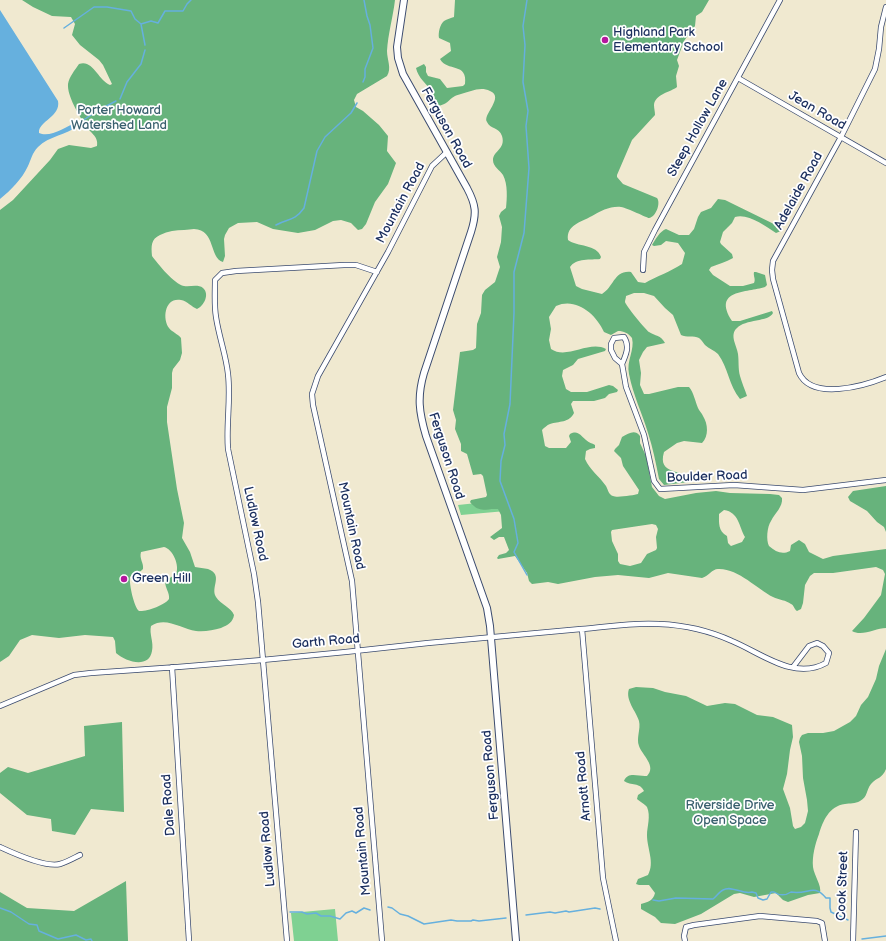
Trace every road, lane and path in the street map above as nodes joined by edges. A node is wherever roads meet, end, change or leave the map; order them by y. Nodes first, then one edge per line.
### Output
1 (404, 0) edge
2 (780, 0) edge
3 (886, 7) edge
4 (738, 78) junction
5 (841, 137) junction
6 (446, 152) junction
7 (886, 163) edge
8 (643, 270) dead end
9 (377, 272) junction
10 (622, 364) junction
11 (886, 377) edge
12 (886, 480) edge
13 (582, 629) junction
14 (491, 636) junction
15 (358, 651) junction
16 (264, 659) junction
17 (172, 667) junction
18 (793, 667) junction
19 (0, 706) edge
20 (856, 832) dead end
21 (0, 847) edge
22 (80, 855) dead end
23 (189, 941) edge
24 (287, 941) edge
25 (382, 941) edge
26 (516, 941) edge
27 (616, 941) edge
28 (685, 941) edge
29 (825, 941) edge
30 (853, 941) edge

1 - 6 street, Ferguson Road
2 - 4 street, Steep Hollow Lane
3 - 5 street, Adelaide Road
4 - 5 street, Jean Road
4 - 8 street, Steep Hollow Lane
5 - 7 street, Jean Road
5 - 11 street, Adelaide Road
6 - 9 street, Mountain Road
6 - 14 street, Ferguson Road
9 - 15 street, Mountain Road
9 - 16 street, Ludlow Road
10 - 10 street, Boulder Road
10 - 12 street, Boulder Road
13 - 14 street, Garth Road
13 - 18 street, Garth Road
13 - 27 street, Arnott Road
14 - 15 street, Garth Road
14 - 26 street, Ferguson Road
15 - 16 street, Garth Road
15 - 25 street, Mountain Road
16 - 17 street, Garth Road
16 - 24 street, Ludlow Road
17 - 19 street, Garth Road
17 - 23 street, Dale Road
18 - 18 street, Garth Road
20 - 30 street, Cook Street
21 - 22 street
28 - 29 street

